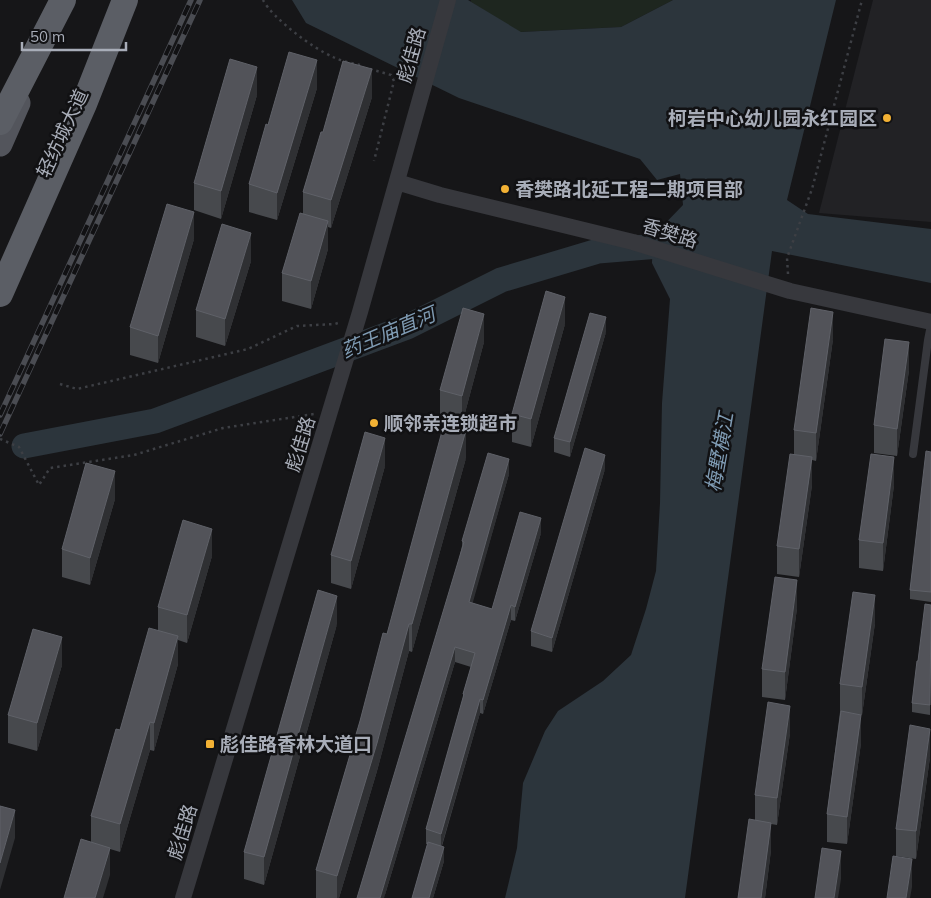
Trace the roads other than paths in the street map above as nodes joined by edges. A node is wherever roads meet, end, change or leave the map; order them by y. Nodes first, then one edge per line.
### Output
1 (63, 0) edge
2 (124, 0) edge
3 (448, 0) edge
4 (0, 122) edge
5 (0, 144) edge
6 (397, 182) junction
7 (0, 265) edge
8 (0, 294) edge
9 (931, 324) edge
10 (913, 454) dead end
11 (183, 898) edge

1 - 4 highway, bridge
1 - 5 main road
2 - 7 main road, 轻纺城大道
2 - 8 highway
3 - 6 street, 彪佳路
6 - 9 street, 香樊路
6 - 11 street, 彪佳路
9 - 10 lane

